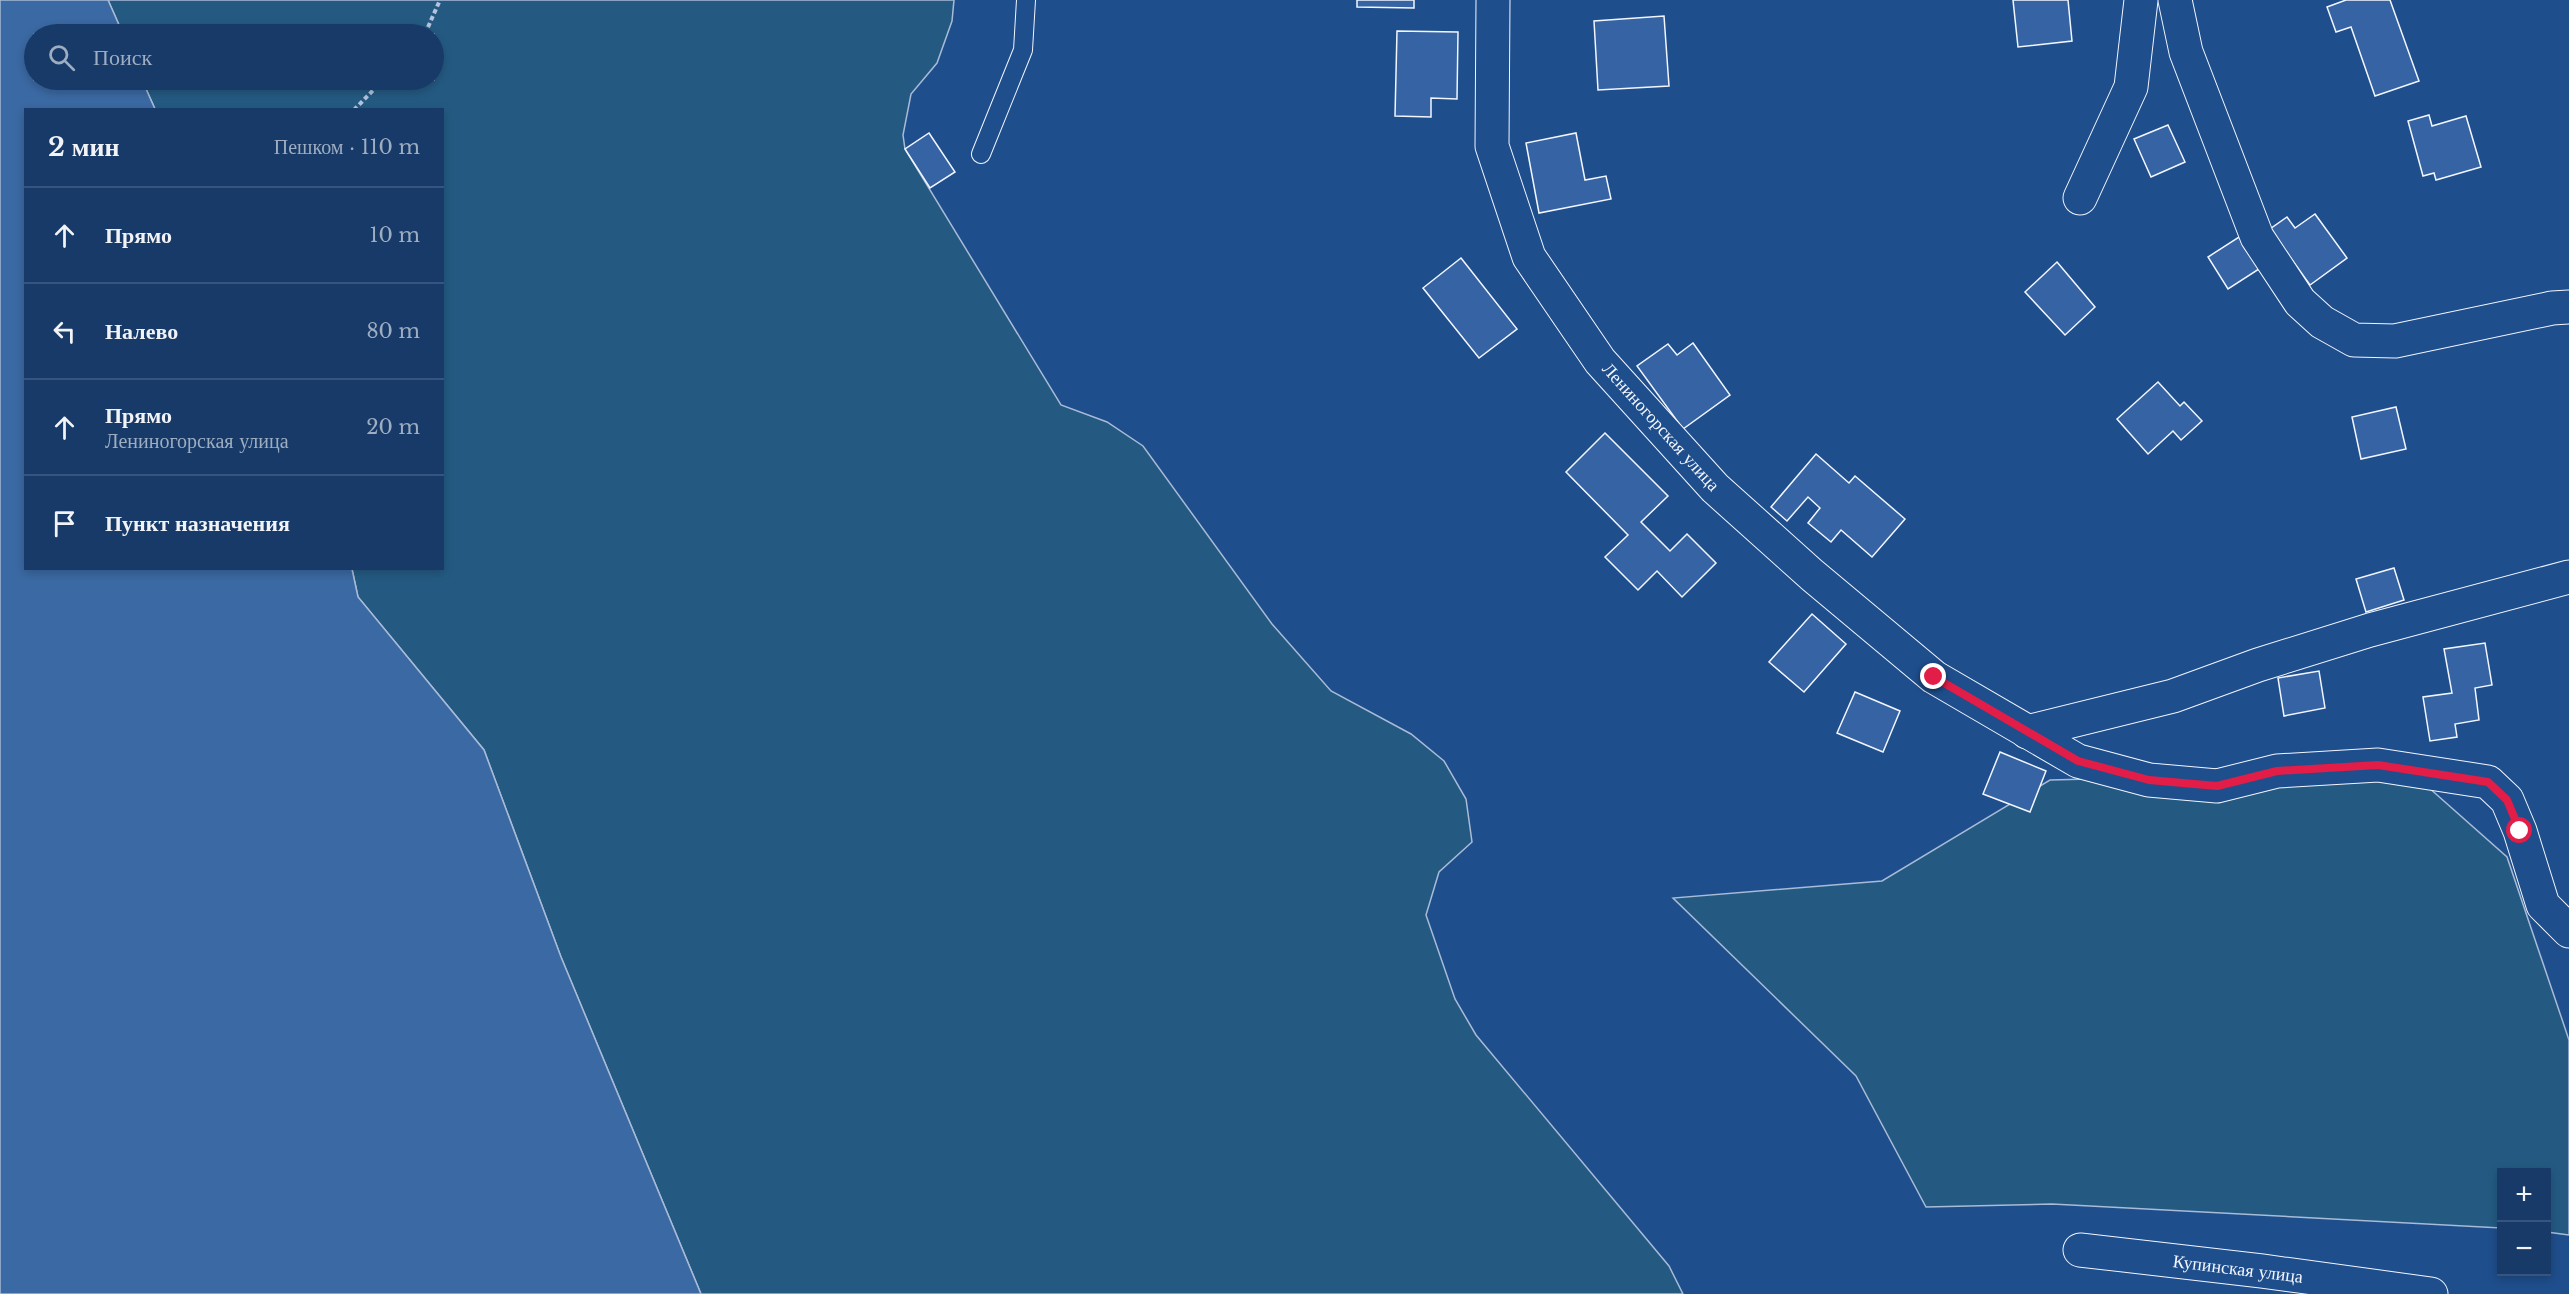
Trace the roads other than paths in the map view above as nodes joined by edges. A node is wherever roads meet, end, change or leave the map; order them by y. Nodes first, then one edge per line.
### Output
1 (1026, 0) edge
2 (1493, 0) edge
3 (2141, 0) edge
4 (2175, 0) edge
5 (981, 154) dead end
6 (2080, 198) dead end
7 (2569, 307) edge
8 (2569, 577) edge
9 (2027, 732) junction
10 (2569, 931) edge
11 (2080, 1250) dead end
12 (2431, 1294) edge

1 - 5 lane
2 - 9 street, Лениногорская улица
3 - 6 street
4 - 7 street
8 - 9 street
9 - 10 street, Лениногорская улица
11 - 12 street, Купинская улица

